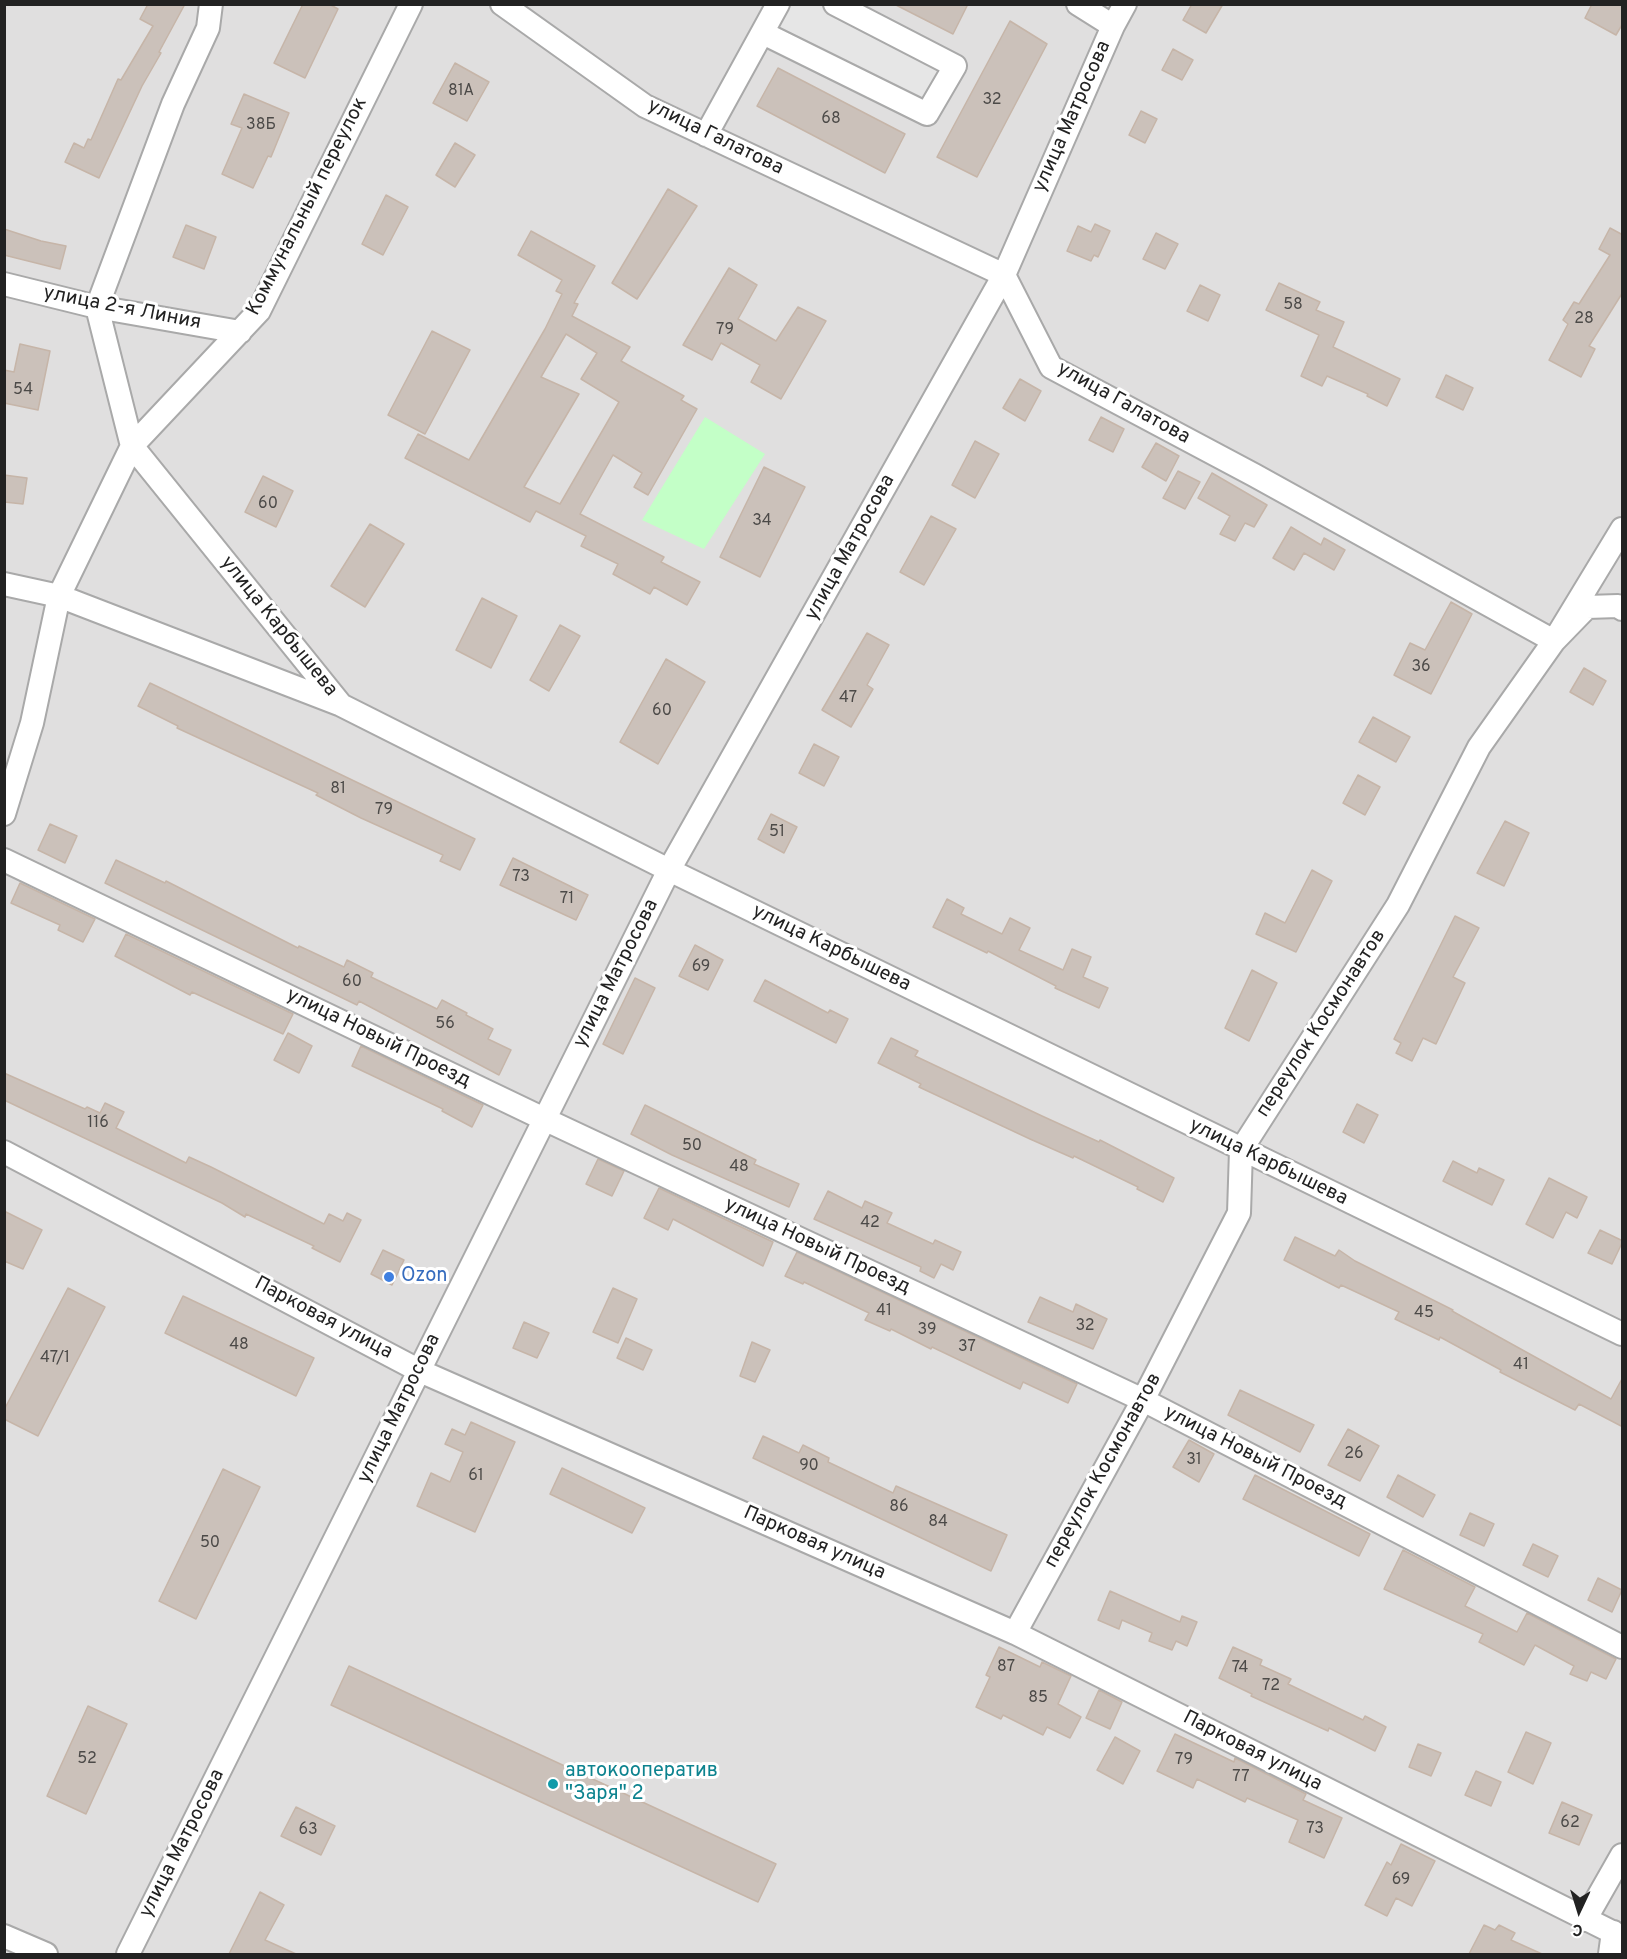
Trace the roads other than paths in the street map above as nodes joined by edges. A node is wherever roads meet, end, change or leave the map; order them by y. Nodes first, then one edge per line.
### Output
1 (211, 4) edge
2 (411, 4) edge
3 (502, 4) edge
4 (778, 4) edge
5 (835, 4) edge
6 (1078, 4) edge
7 (1125, 4) edge
8 (1113, 26) junction
9 (763, 33) junction
10 (706, 135) junction
11 (1004, 275) junction
12 (4, 284) edge
13 (97, 307) junction
14 (240, 332) junction
15 (132, 446) junction
16 (1623, 529) edge
17 (4, 584) edge
18 (59, 596) junction
19 (1623, 609) edge
20 (1554, 641) junction
21 (341, 705) junction
22 (4, 814) edge
23 (4, 860) edge
24 (669, 870) junction
25 (544, 1119) junction
26 (1241, 1150) junction
27 (4, 1152) edge
28 (1623, 1334) edge
29 (420, 1371) junction
30 (1143, 1400) junction
31 (1016, 1633) junction
32 (1623, 1647) edge
33 (1623, 1855) edge
34 (1585, 1920) junction
35 (1618, 1934) edge
36 (4, 1936) edge
37 (46, 1954) edge
38 (128, 1954) edge
39 (1610, 1954) edge

1 - 13 street
2 - 14 street, Коммунальный переулок
3 - 10 street, улица Галатова
4 - 9 street
5 - 9 street
6 - 8 street
7 - 8 street, улица Матросова
8 - 11 street, улица Матросова
9 - 10 street
10 - 11 street, улица Галатова
11 - 20 street, улица Галатова
11 - 24 street, улица Матросова
12 - 13 street, улица 2-я Линия
13 - 14 street, улица 2-я Линия
13 - 15 street
14 - 15 street, Коммунальный переулок
15 - 18 street, Коммунальный переулок
15 - 21 street, улица Карбышева
16 - 20 street, переулок Космонавтов
17 - 18 street
18 - 21 street
18 - 22 street, Коммунальный переулок
19 - 20 street
20 - 26 street, переулок Космонавтов
21 - 24 street, улица Карбышева
23 - 25 street, улица Новый Проезд
24 - 25 street, улица Матросова
24 - 26 street, улица Карбышева
25 - 29 street, улица Матросова
25 - 30 street, улица Новый Проезд
26 - 28 street, улица Карбышева
26 - 30 street, переулок Космонавтов
27 - 29 street, Парковая улица
29 - 31 street, Парковая улица
29 - 38 street, улица Матросова
30 - 31 street, переулок Космонавтов
30 - 32 street, улица Новый Проезд
31 - 34 street, Парковая улица
33 - 34 street
34 - 35 street, Парковая улица
35 - 39 street
36 - 37 street

